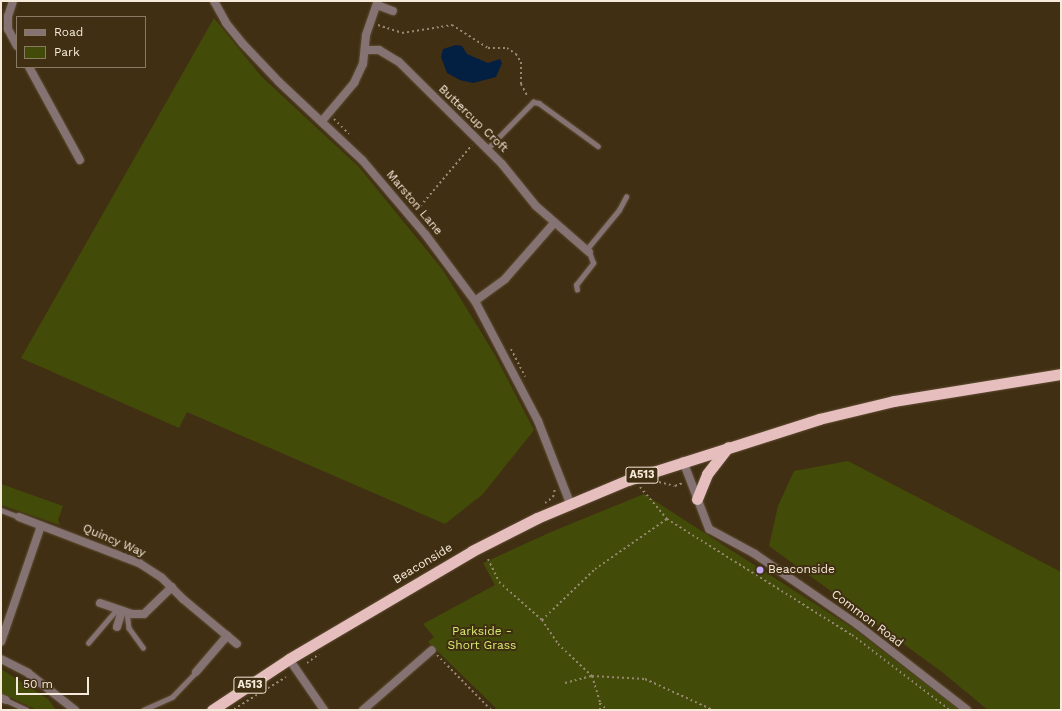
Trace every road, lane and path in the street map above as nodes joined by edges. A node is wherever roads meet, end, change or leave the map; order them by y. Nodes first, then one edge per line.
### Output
1 (13, 1) edge
2 (214, 1) edge
3 (377, 3) edge
4 (393, 11) dead end
5 (371, 22) junction
6 (16, 44) edge
7 (366, 50) junction
8 (30, 68) edge
9 (533, 102) junction
10 (322, 121) junction
11 (477, 140) junction
12 (598, 146) dead end
13 (487, 149) junction
14 (80, 160) dead end
15 (626, 197) dead end
16 (416, 211) dead end
17 (554, 222) junction
18 (588, 251) junction
19 (577, 290) dead end
20 (475, 301) junction
21 (1061, 374) edge
22 (1035, 380) junction
23 (1061, 380) edge
24 (729, 447) junction
25 (683, 461) junction
26 (552, 482) dead end
27 (667, 483) dead end
28 (640, 486) dead end
29 (675, 486) dead end
30 (697, 499) junction
31 (570, 504) junction
32 (539, 505) dead end
33 (1, 510) edge
34 (19, 517) joint
35 (667, 518) junction
36 (42, 526) junction
37 (488, 559) dead end
38 (172, 587) junction
39 (100, 602) dead end
40 (122, 611) junction
41 (542, 620) junction
42 (117, 627) dead end
43 (227, 636) junction
44 (1, 642) edge
45 (88, 643) dead end
46 (237, 644) dead end
47 (143, 647) dead end
48 (432, 650) joint
49 (1, 659) edge
50 (289, 659) junction
51 (196, 672) joint
52 (592, 676) junction
53 (286, 677) dead end
54 (565, 683) dead end
55 (3, 699) edge
56 (600, 703) junction
57 (27, 710) edge
58 (75, 710) edge
59 (143, 710) edge
60 (212, 710) edge
61 (232, 710) edge
62 (324, 710) edge
63 (363, 710) edge
64 (491, 710) edge
65 (600, 710) edge
66 (607, 710) edge
67 (713, 710) edge
68 (950, 710) edge
69 (966, 710) edge

1 - 6 street
2 - 10 street, Marston Lane
3 - 4 street
3 - 5 street
5 - 7 street
5 - 9 path
7 - 10 street
7 - 11 street, Buttercup Croft
8 - 14 street
9 - 12 lane
9 - 13 lane
10 - 20 street, Marston Lane
11 - 13 street, Buttercup Croft
11 - 16 path
13 - 17 street, Buttercup Croft
15 - 18 lane
17 - 18 street, Buttercup Croft
17 - 20 street
18 - 19 lane
20 - 31 street, Marston Lane
21 - 22 highway, Beaconside / A513
22 - 23 highway, Beaconside / A513
22 - 24 highway, Beaconside / A513
24 - 25 highway, Beaconside / A513
24 - 30 highway
25 - 30 street, Common Road
25 - 31 highway, Beaconside / A513
26 - 32 path
27 - 29 path
28 - 35 path
30 - 69 street, Common Road
31 - 50 highway, Beaconside / A513
33 - 34 lane, Quincy Way
34 - 36 street, Quincy Way
35 - 41 path
35 - 68 path
36 - 38 street, Quincy Way
36 - 44 street
37 - 41 path
38 - 40 street
38 - 43 street, Quincy Way
39 - 40 street
40 - 42 street
40 - 45 lane
40 - 47 lane
41 - 52 path
43 - 46 street, Quincy Way
43 - 51 street
48 - 63 street
48 - 64 path
49 - 58 street
50 - 60 highway, Beaconside / A513
50 - 62 street
51 - 59 lane
52 - 54 path
52 - 56 path
52 - 67 path
53 - 61 path
55 - 57 lane
56 - 65 path
56 - 66 path

